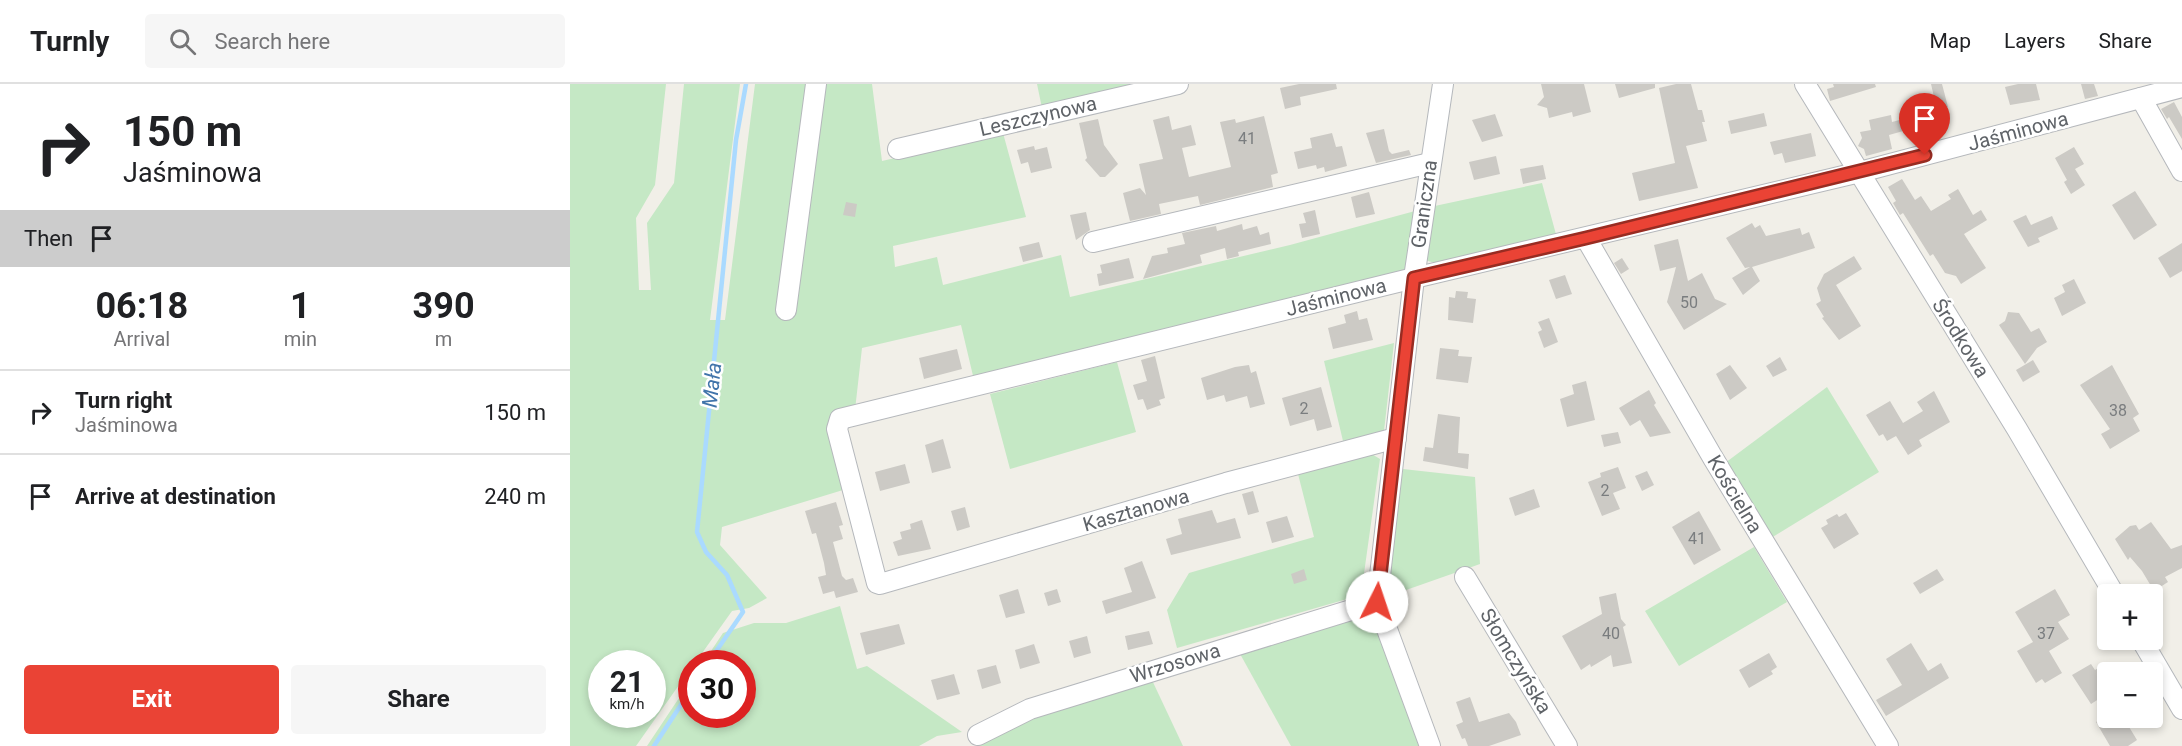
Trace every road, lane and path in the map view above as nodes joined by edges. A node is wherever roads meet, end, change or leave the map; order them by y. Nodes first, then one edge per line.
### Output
1 (816, 84) edge
2 (1178, 84) edge
3 (1443, 84) edge
4 (1805, 84) edge
5 (2182, 87) edge
6 (2141, 99) junction
7 (898, 149) dead end
8 (1430, 163) junction
9 (2182, 171) edge
10 (1860, 172) junction
11 (1586, 238) junction
12 (1092, 242) dead end
13 (1414, 278) junction
14 (786, 310) dead end
15 (1396, 438) junction
16 (1465, 577) dead end
17 (877, 583) joint
18 (2108, 584) edge
19 (1377, 602) junction
20 (2147, 650) edge
21 (2182, 709) edge
22 (978, 735) dead end
23 (1430, 746) edge
24 (1567, 746) edge
25 (1888, 746) edge

1 - 14 street
2 - 7 street, Leszczynowa
3 - 8 street, Graniczna
4 - 10 street, Środkowa
5 - 6 street, Jaśminowa
6 - 9 street
6 - 10 street, Jaśminowa
8 - 12 street
8 - 13 street, Graniczna
10 - 11 street, Jaśminowa
10 - 18 street, Środkowa
11 - 13 street, Jaśminowa
11 - 25 street, Kościelna
13 - 15 street, Graniczna
13 - 17 street, Jaśminowa
15 - 17 street, Kasztanowa
15 - 19 street, Graniczna
16 - 24 street, Słomczyńska
19 - 22 street, Wrzosowa
19 - 23 street, Graniczna
20 - 21 street

